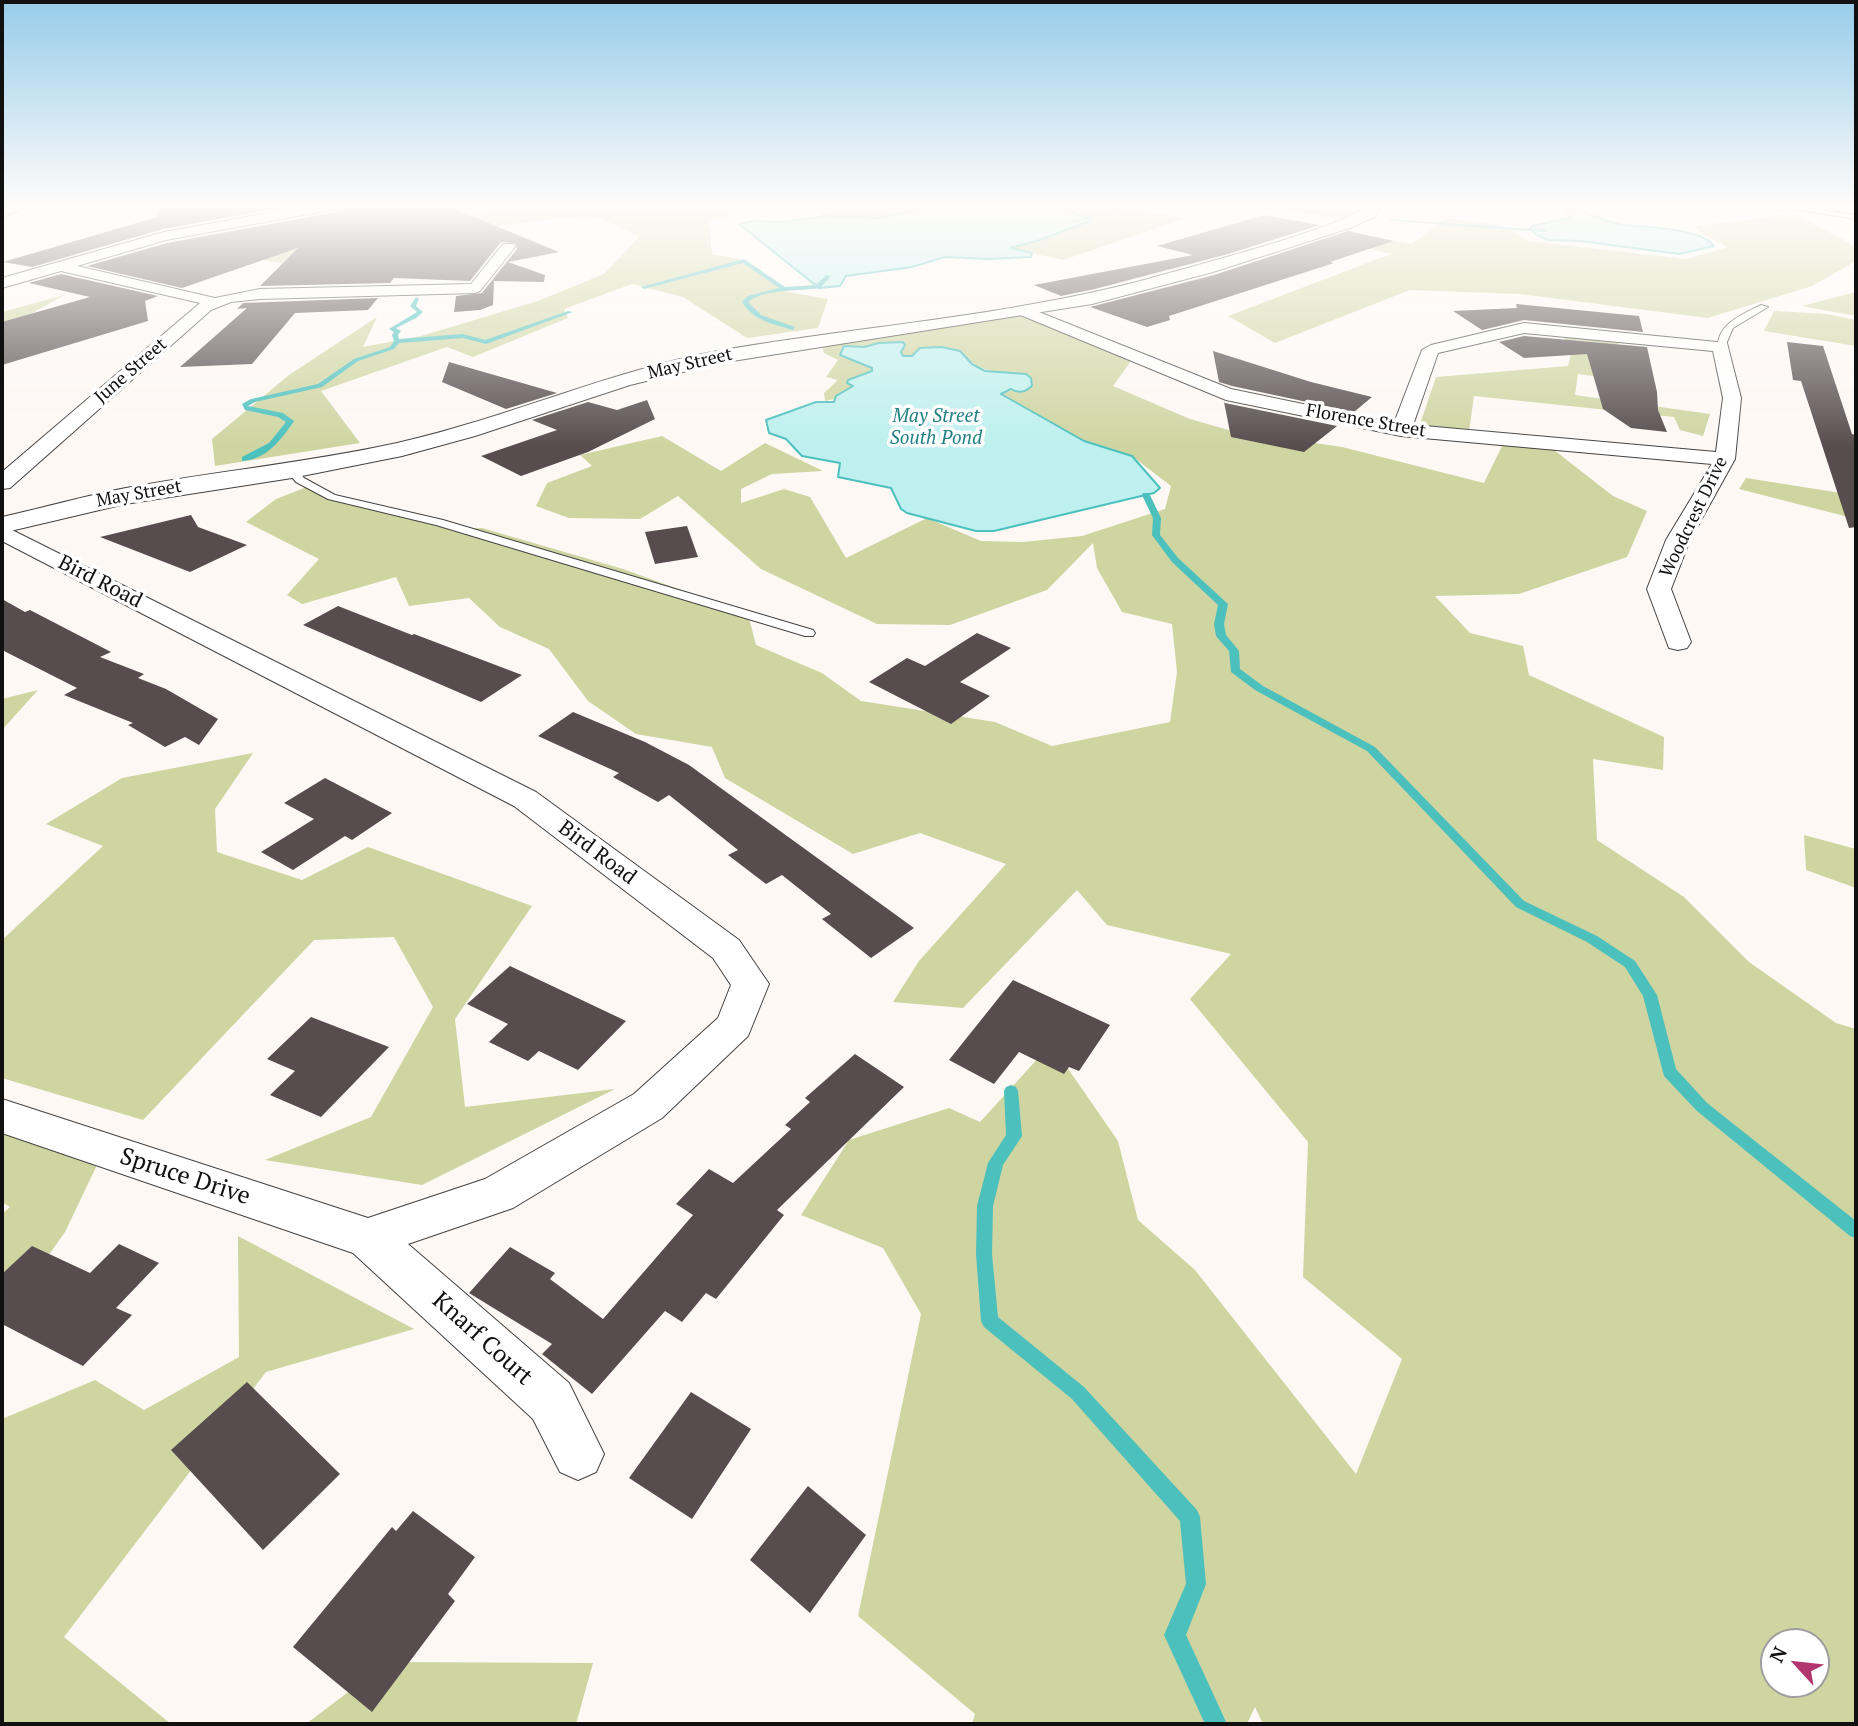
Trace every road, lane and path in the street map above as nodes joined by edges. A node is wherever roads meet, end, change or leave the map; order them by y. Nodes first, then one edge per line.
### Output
1 (145, 286) edge
2 (477, 286) edge
3 (1142, 286) edge
4 (214, 302) junction
5 (1764, 307) dead end
6 (1024, 312) junction
7 (1721, 347) junction
8 (1401, 430) junction
9 (1725, 459) junction
10 (292, 471) junction
11 (2, 484) edge
12 (2, 525) edge
13 (2, 532) edge
14 (809, 633) dead end
15 (1678, 642) dead end
16 (2, 1116) edge
17 (368, 1238) junction
18 (578, 1454) dead end

1 - 4 street
2 - 4 street, June Street
3 - 6 street, May Street
4 - 11 street, June Street
5 - 7 lane
6 - 8 street, Florence Street
6 - 10 street, May Street
7 - 8 street
7 - 9 street, Woodcrest Drive
8 - 9 street, Florence Street
9 - 15 street, Woodcrest Drive
10 - 12 street, May Street
10 - 14 lane
13 - 17 street, Bird Road
16 - 17 street, Spruce Drive
17 - 18 street, Knarf Court

